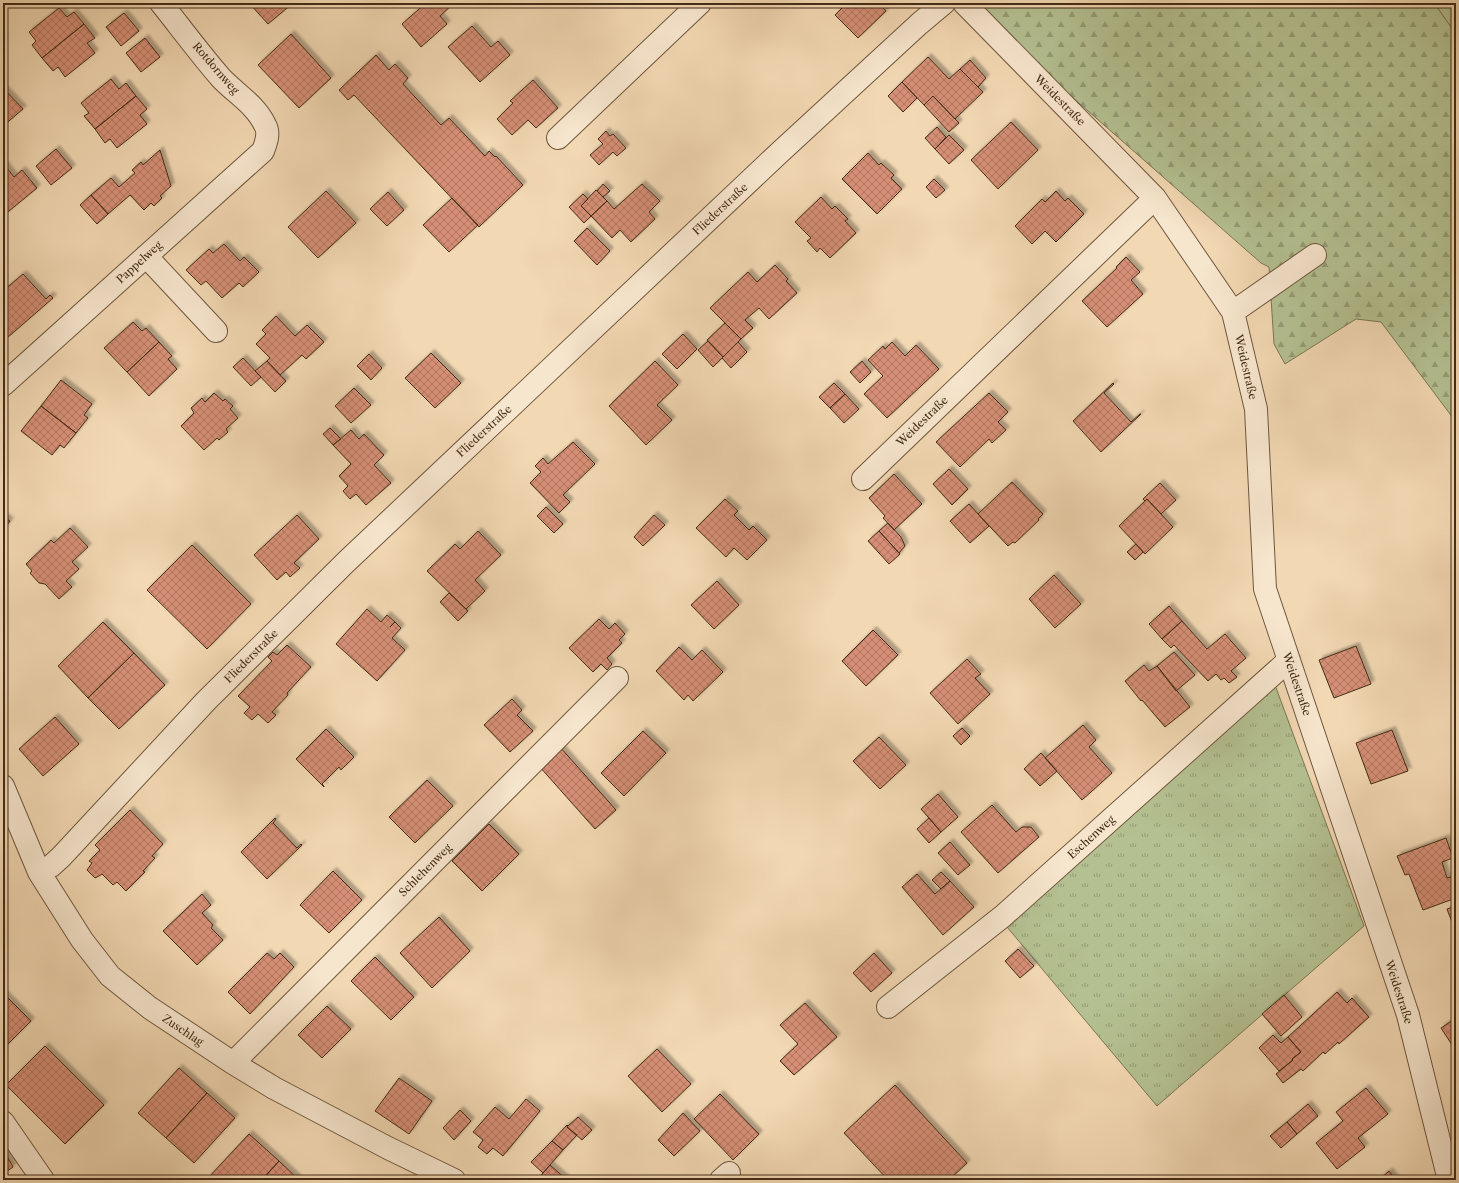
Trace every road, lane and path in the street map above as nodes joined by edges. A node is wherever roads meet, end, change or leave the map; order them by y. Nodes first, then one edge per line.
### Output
1 (161, 3) edge
2 (700, 3) edge
3 (944, 3) edge
4 (964, 3) edge
5 (267, 134) joint
6 (558, 138) dead end
7 (1156, 198) junction
8 (1315, 255) dead end
9 (146, 256) junction
10 (1234, 312) junction
11 (216, 331) dead end
12 (3, 386) edge
13 (863, 479) dead end
14 (1289, 660) junction
15 (617, 678) dead end
16 (3, 786) edge
17 (39, 872) junction
18 (888, 1007) dead end
19 (232, 1063) junction
20 (3, 1122) edge
21 (43, 1180) edge
22 (454, 1180) edge
23 (1449, 1180) edge

1 - 5 street, Rotdornweg
2 - 6 street
3 - 17 street, Fliederstraße
4 - 7 street, Weidestraße
5 - 9 street, Pappelweg
7 - 10 street, Weidestraße
7 - 13 street, Weidestraße
8 - 10 street
9 - 11 street
9 - 12 street, Pappelweg
10 - 14 street, Weidestraße
14 - 18 street, Eschenweg
14 - 23 street, Weidestraße
15 - 19 street, Schlehenweg
16 - 17 street, Zuschlag
17 - 19 street, Zuschlag
19 - 22 street, Zuschlag
20 - 21 street

